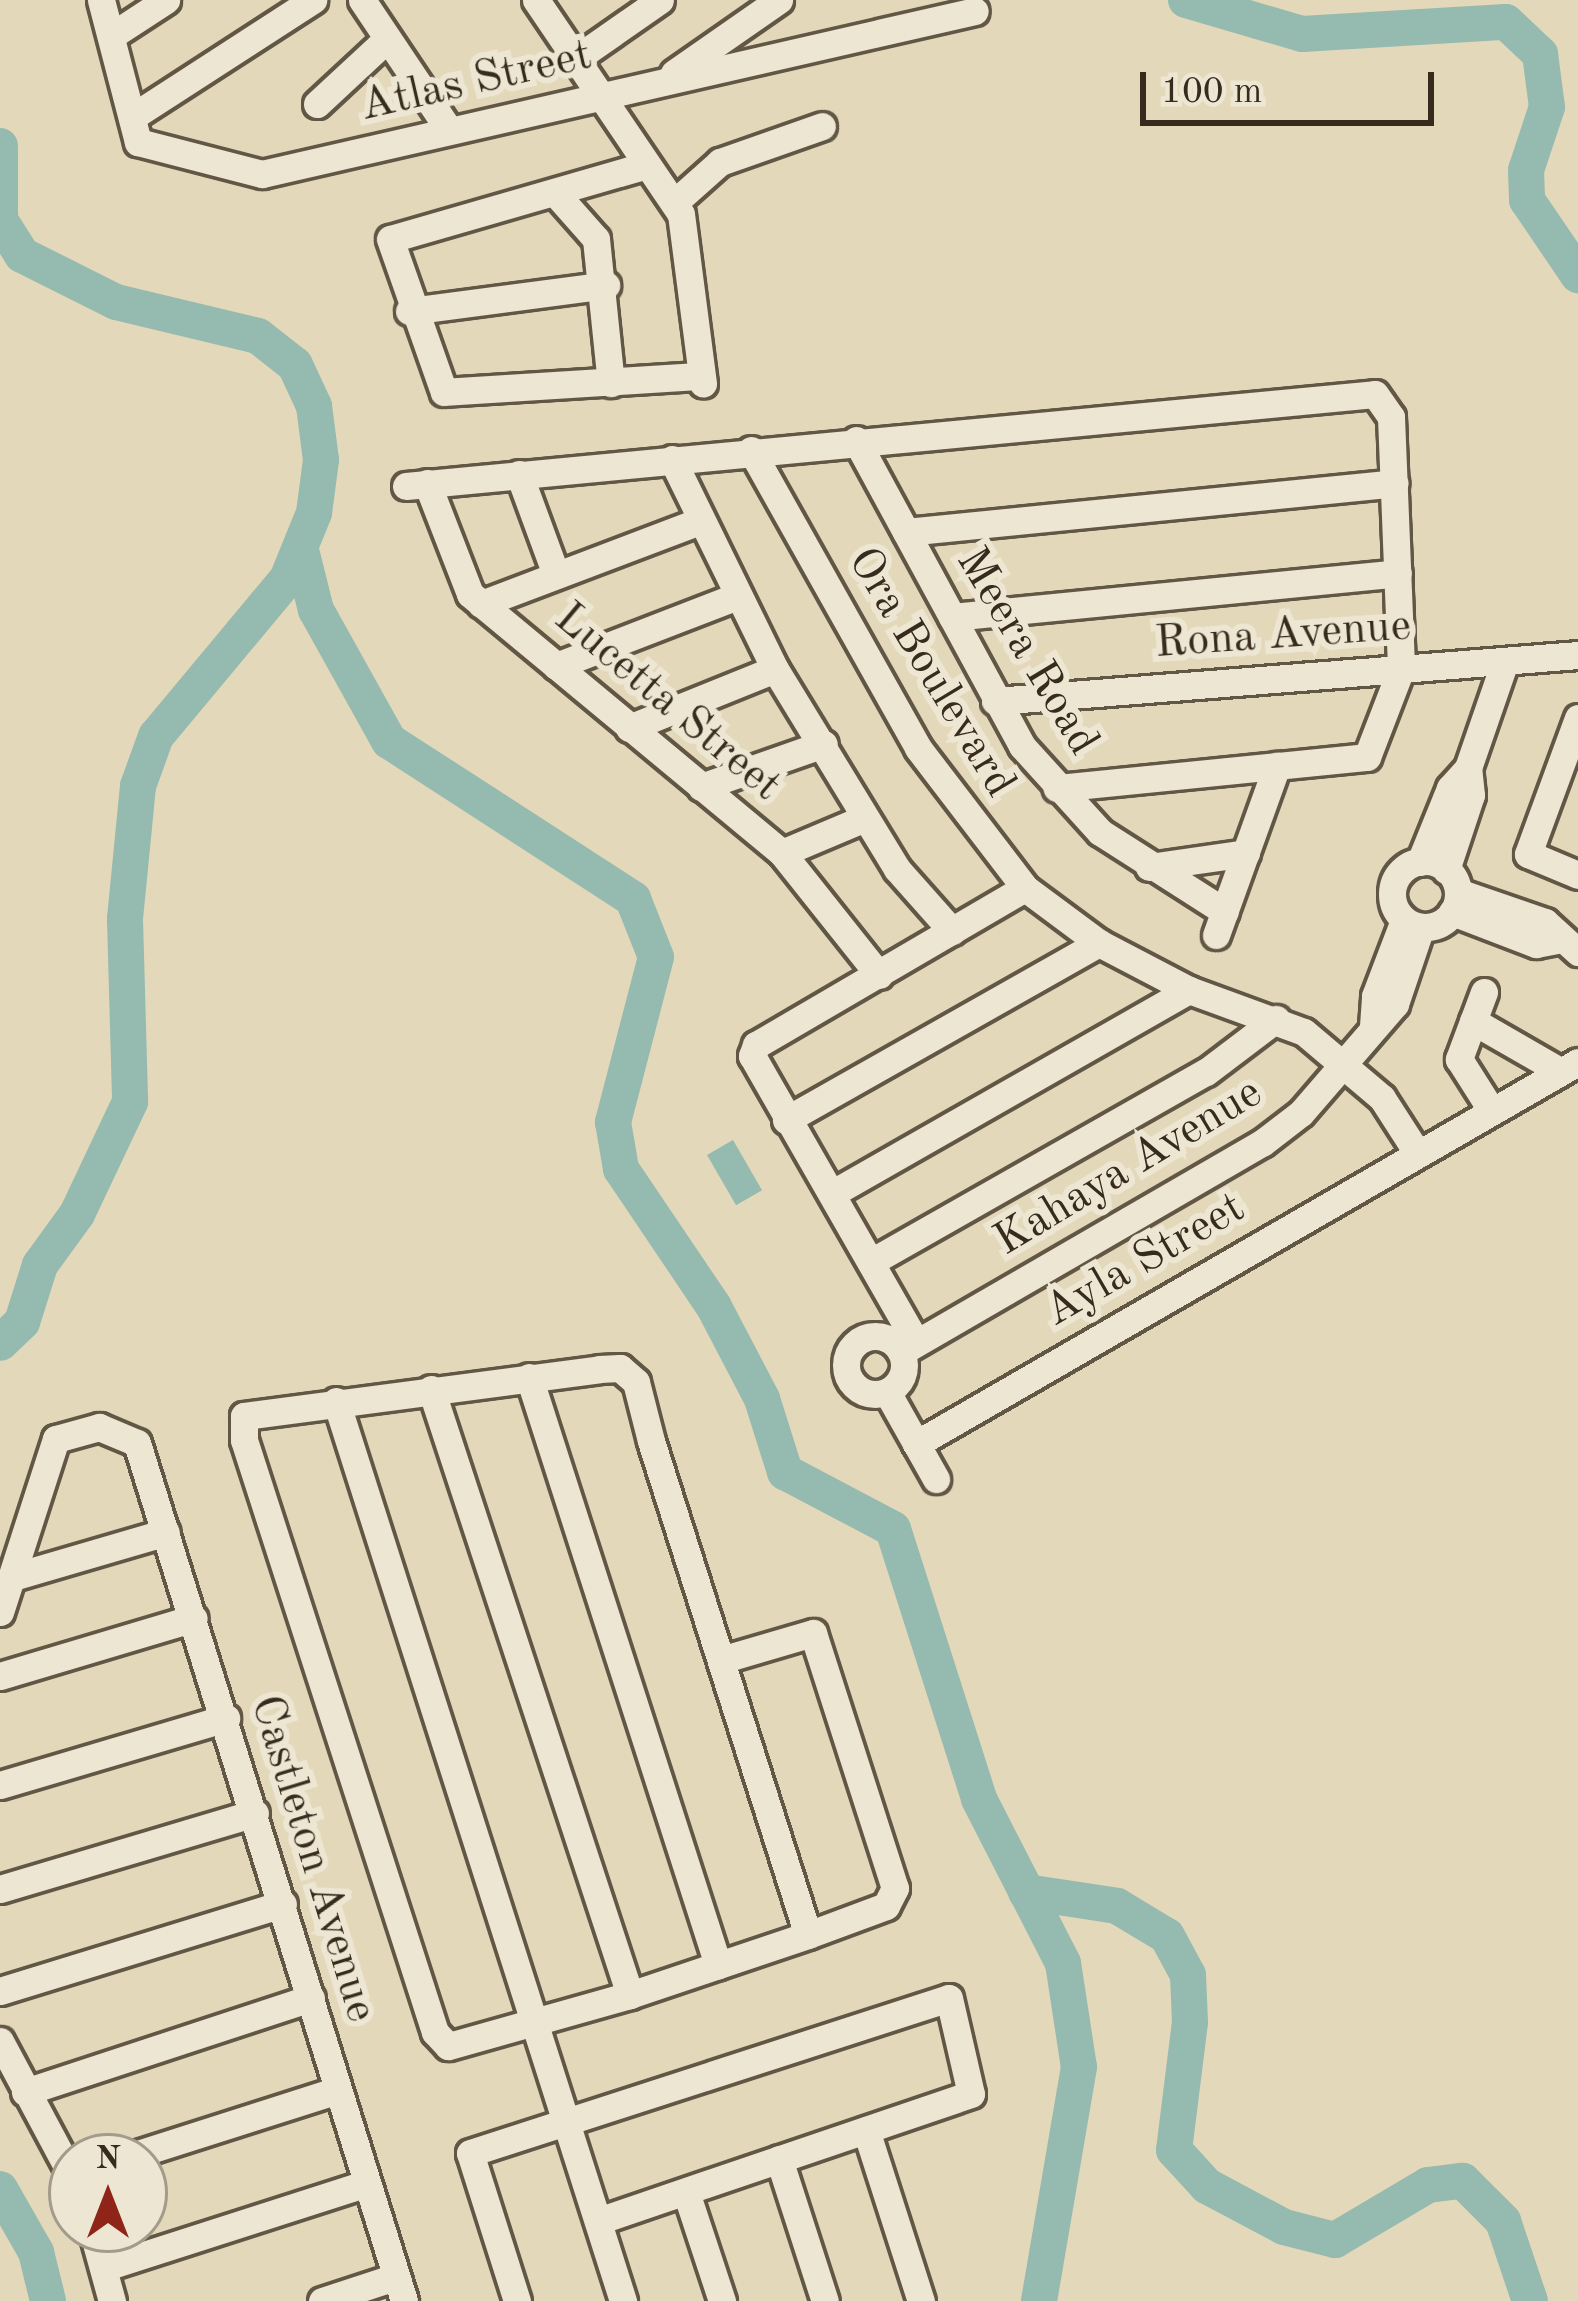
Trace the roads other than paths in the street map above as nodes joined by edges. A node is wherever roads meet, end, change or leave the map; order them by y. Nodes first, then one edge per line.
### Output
1 (101, 0) edge
2 (166, 0) edge
3 (313, 0) edge
4 (362, 0) edge
5 (536, 0) edge
6 (660, 0) edge
7 (762, 5) edge
8 (975, 11) dead end
9 (110, 36) junction
10 (388, 39) junction
11 (782, 52) junction
12 (577, 58) junction
13 (659, 83) junction
14 (605, 97) junction
15 (317, 104) dead end
16 (131, 117) junction
17 (822, 126) dead end
18 (449, 130) junction
19 (647, 165) junction
20 (558, 196) junction
21 (674, 203) junction
22 (606, 285) junction
23 (410, 311) junction
24 (610, 383) junction
25 (856, 440) junction
26 (751, 450) junction
27 (672, 459) junction
28 (518, 474) junction
29 (1395, 483) junction
30 (699, 521) junction
31 (906, 532) junction
32 (554, 572) junction
33 (1398, 573) junction
34 (735, 597) junction
35 (481, 604) junction
36 (952, 617) junction
37 (1578, 655) edge
38 (1505, 661) junction
39 (556, 667) junction
40 (776, 669) junction
41 (1401, 669) junction
42 (995, 701) junction
43 (1578, 718) edge
44 (629, 728) junction
45 (824, 744) junction
46 (1277, 766) junction
47 (700, 788) junction
48 (1057, 788) junction
49 (865, 818) junction
50 (782, 853) junction
51 (1246, 854) junction
52 (1149, 867) junction
53 (1578, 875) edge
54 (1444, 884) junction
55 (1025, 888) junction
56 (1412, 923) junction
57 (952, 931) junction
58 (1099, 943) junction
59 (1567, 946) edge
60 (879, 975) junction
61 (1189, 990) junction
62 (1484, 992) dead end
63 (1276, 1019) junction
64 (1472, 1021) junction
65 (1350, 1065) junction
66 (1569, 1066) edge
67 (1490, 1108) junction
68 (786, 1120) junction
69 (1416, 1151) junction
70 (833, 1193) junction
71 (872, 1262) junction
72 (909, 1347) junction
73 (529, 1377) junction
74 (431, 1389) junction
75 (887, 1392) junction
76 (336, 1401) junction
77 (916, 1444) junction
78 (936, 1478) dead end
79 (166, 1532) junction
80 (16, 1576) junction
81 (0, 1612) edge
82 (194, 1618) junction
83 (721, 1660) junction
84 (0, 1676) edge
85 (226, 1718) junction
86 (0, 1785) edge
87 (255, 1813) junction
88 (0, 1889) edge
89 (283, 1904) junction
90 (808, 1935) junction
91 (718, 1965) junction
92 (0, 1991) edge
93 (630, 1995) junction
94 (311, 1998) junction
95 (535, 2025) junction
96 (0, 2041) edge
97 (338, 2090) junction
98 (26, 2092) junction
99 (567, 2125) junction
100 (866, 2130) junction
101 (48, 2133) edge
102 (168, 2144) edge
103 (779, 2159) junction
104 (367, 2183) junction
105 (686, 2192) junction
106 (598, 2221) junction
107 (101, 2253) edge
108 (106, 2267) junction
109 (400, 2289) edge
110 (112, 2301) edge
111 (322, 2301) edge
112 (517, 2301) edge
113 (623, 2301) edge
114 (722, 2301) edge
115 (825, 2301) edge
116 (921, 2301) edge

1 - 9 street
2 - 9 street
3 - 16 street
4 - 10 street
5 - 12 street
6 - 12 street
7 - 11 street
7 - 13 street
8 - 11 street, Atlas Street
9 - 16 street
10 - 15 street
10 - 18 street
11 - 13 street, Atlas Street
12 - 14 street
13 - 14 street, Atlas Street
14 - 18 street, Atlas Street
14 - 19 street
16 - 18 street, Atlas Street
17 - 21 street
19 - 20 street
19 - 21 street
20 - 22 street
20 - 23 street
21 - 24 street
22 - 23 street
22 - 24 street
23 - 24 street
25 - 26 street
25 - 29 street
25 - 31 street, Meera Road
26 - 27 street
26 - 55 street, Ora Boulevard
27 - 28 street
27 - 30 street
28 - 32 street
28 - 35 street, Lucetta Street
29 - 31 street
29 - 33 street
30 - 32 street
30 - 34 street
31 - 36 street, Meera Road
32 - 35 street
33 - 36 street
33 - 41 street
34 - 39 street
34 - 40 street
35 - 39 street, Lucetta Street
36 - 42 street, Meera Road
37 - 38 street, Rona Avenue
38 - 41 street, Rona Avenue
38 - 54 street
39 - 44 street, Lucetta Street
40 - 44 street
40 - 45 street
41 - 42 street, Rona Avenue
41 - 46 street
42 - 48 street, Meera Road
43 - 53 street
44 - 47 street, Lucetta Street
45 - 47 street
45 - 49 street
46 - 48 street
46 - 51 street
47 - 50 street, Lucetta Street
48 - 52 street, Meera Road
49 - 50 street
49 - 57 street
50 - 60 street, Lucetta Street
51 - 52 street
51 - 52 street, Meera Road
54 - 56 street
54 - 56 street, Kahaya Avenue
54 - 59 street
55 - 57 street
55 - 58 street, Ora Boulevard
56 - 65 street, Kahaya Avenue
57 - 60 street
58 - 61 street, Ora Boulevard
58 - 68 street
60 - 68 street
61 - 63 street, Ora Boulevard
61 - 70 street
62 - 64 street
63 - 65 street, Ora Boulevard
63 - 71 street
64 - 66 street
64 - 67 street
65 - 69 street, Ora Boulevard
65 - 72 street, Kahaya Avenue
66 - 67 street, Ayla Street
67 - 69 street, Ayla Street
68 - 70 street
69 - 77 street, Ayla Street
70 - 71 street
71 - 72 street
72 - 75 street
72 - 75 street
73 - 74 street
73 - 83 street
73 - 91 street
74 - 76 street
74 - 93 street
75 - 77 street
76 - 95 street
76 - 95 street
77 - 78 street
79 - 80 street
79 - 80 street, Castleton Avenue
79 - 82 street, Castleton Avenue
80 - 81 street
82 - 84 street
82 - 85 street, Castleton Avenue
83 - 90 street
83 - 90 street
85 - 86 street
85 - 87 street, Castleton Avenue
87 - 88 street
87 - 89 street, Castleton Avenue
89 - 92 street
89 - 94 street, Castleton Avenue
90 - 91 street
91 - 93 street
93 - 95 street
94 - 97 street, Castleton Avenue
94 - 98 street
95 - 99 street
96 - 98 street
97 - 102 street
97 - 104 street, Castleton Avenue
98 - 101 street
99 - 100 street
99 - 106 street
99 - 112 street
100 - 103 street
100 - 116 street
103 - 105 street
103 - 115 street
104 - 108 street
104 - 109 street, Castleton Avenue
105 - 106 street
105 - 114 street
106 - 113 street
107 - 108 street
108 - 110 street
109 - 111 street

